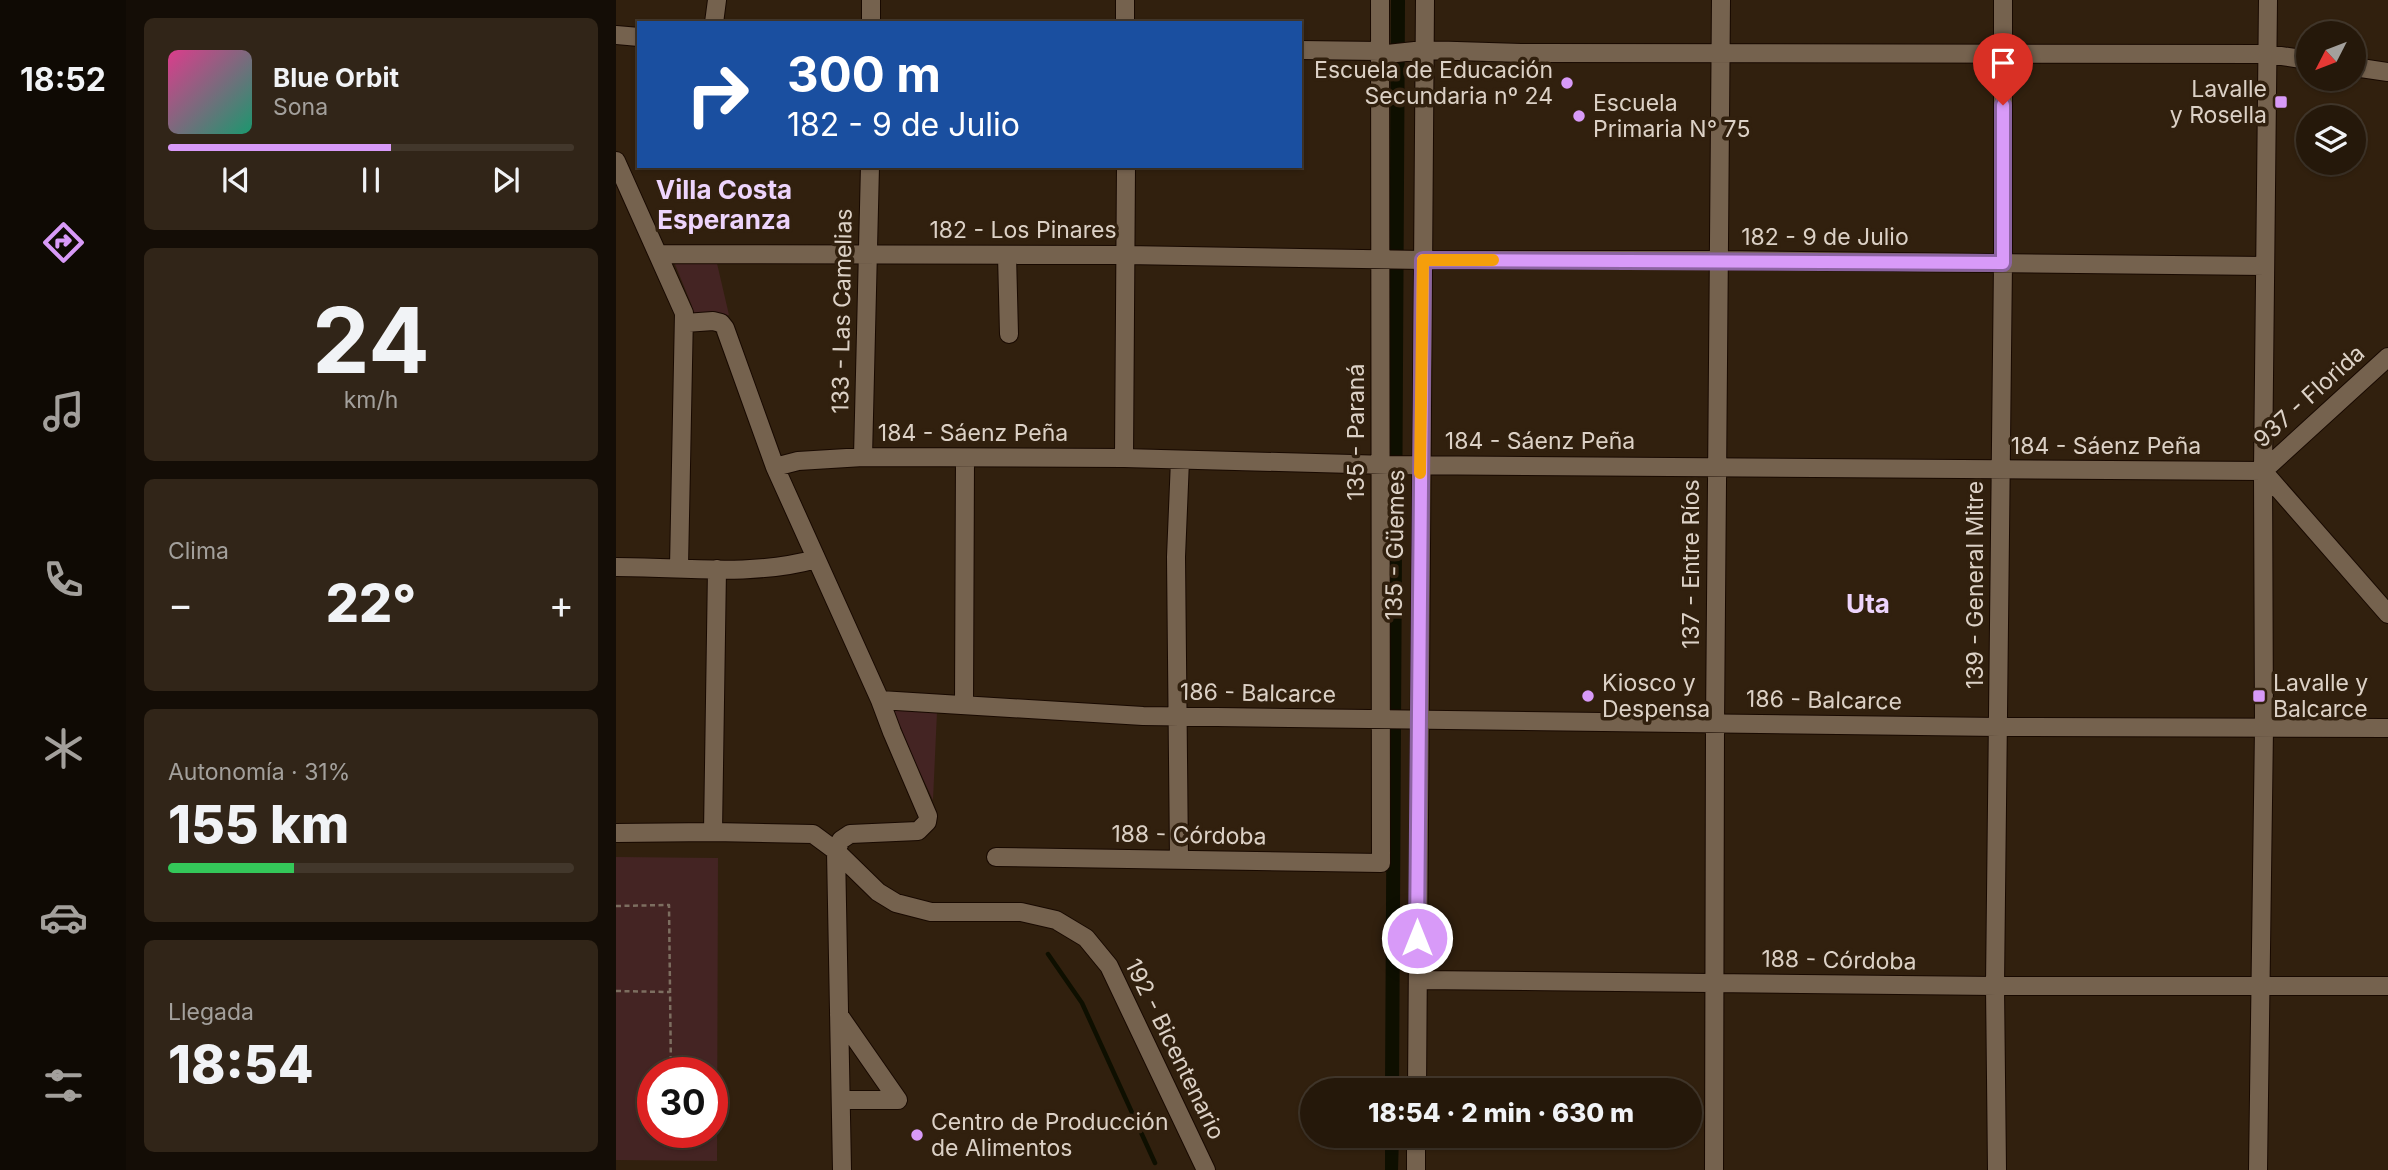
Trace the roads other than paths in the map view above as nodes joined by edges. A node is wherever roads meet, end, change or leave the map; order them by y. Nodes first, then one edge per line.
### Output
1 (717, 0) edge
2 (872, 0) edge
3 (1125, 0) edge
4 (1380, 0) edge
5 (1425, 0) edge
6 (1721, 0) edge
7 (2003, 0) edge
8 (2269, 0) edge
9 (714, 21) edge
10 (871, 21) edge
11 (1125, 21) edge
12 (616, 35) edge
13 (637, 37) edge
14 (1302, 50) edge
15 (1418, 51) junction
16 (1383, 53) junction
17 (2002, 53) junction
18 (1720, 54) junction
19 (2268, 54) junction
20 (2296, 58) edge
21 (2366, 69) edge
22 (2388, 72) edge
23 (616, 161) edge
24 (870, 168) edge
25 (1125, 168) edge
26 (624, 197) edge
27 (660, 254) junction
28 (1007, 254) junction
29 (869, 255) junction
30 (1126, 255) junction
31 (1383, 259) junction
32 (1419, 260) junction
33 (1719, 260) junction
34 (2003, 263) junction
35 (2265, 266) junction
36 (685, 323) junction
37 (1009, 334) dead end
38 (2388, 357) edge
39 (863, 457) junction
40 (1124, 458) junction
41 (965, 459) junction
42 (1180, 460) junction
43 (1385, 464) junction
44 (1414, 464) junction
45 (775, 467) junction
46 (1717, 467) junction
47 (2000, 470) junction
48 (2263, 471) junction
49 (816, 559) junction
50 (616, 567) edge
51 (679, 567) junction
52 (717, 569) junction
53 (2388, 614) edge
54 (880, 700) junction
55 (964, 705) junction
56 (1177, 716) junction
57 (1384, 720) junction
58 (1414, 721) junction
59 (1715, 724) junction
60 (1999, 727) junction
61 (2264, 728) junction
62 (2388, 728) edge
63 (713, 832) junction
64 (616, 833) edge
65 (836, 851) junction
66 (996, 858) dead end
67 (1180, 859) junction
68 (1381, 863) joint
69 (1418, 980) junction
70 (1714, 982) junction
71 (1995, 986) junction
72 (2260, 986) junction
73 (2388, 986) edge
74 (839, 1015) junction
75 (1417, 1078) edge
76 (841, 1100) junction
77 (1416, 1148) edge
78 (842, 1170) edge
79 (1206, 1170) edge
80 (1416, 1170) edge
81 (1714, 1170) edge
82 (1997, 1170) edge
83 (2258, 1170) edge

1 - 9 street
2 - 10 street
3 - 11 street
4 - 16 street, 135 - Paraná
5 - 15 street, 135 - Güemes
6 - 18 street, 137 - Entre Ríos
7 - 17 street, 139 - General Mitre
8 - 19 street
12 - 13 street
14 - 16 street
15 - 16 street
15 - 18 street
15 - 32 street, 135 - Güemes
16 - 31 street, 135 - Paraná
17 - 18 street
17 - 19 street
17 - 34 street, 139 - General Mitre
18 - 33 street, 137 - Entre Ríos
19 - 20 street
19 - 35 street
21 - 22 street
23 - 26 street
24 - 29 street, 133 - Las Camelias
25 - 30 street
26 - 27 street
27 - 29 street, 182 - Los Pinares
27 - 36 street
28 - 29 street, 182 - Los Pinares
28 - 30 street, 182 - Los Pinares
28 - 37 street
29 - 39 street, 133 - Las Camelias
30 - 31 street, 182 - Los Pinares
30 - 40 street
31 - 32 street, 182 - 9 de Julio
31 - 43 street, 135 - Paraná
32 - 33 street, 182 - 9 de Julio
32 - 44 street, 135 - Güemes
33 - 34 street, 182 - 9 de Julio
33 - 46 street, 137 - Entre Ríos
34 - 35 street, 182 - 9 de Julio
34 - 47 street, 139 - General Mitre
35 - 48 street
36 - 45 street
36 - 51 street
38 - 48 street, 937 - Florida
39 - 41 street, 184 - Sáenz Peña
39 - 45 street, 184 - Sáenz Peña
40 - 41 street, 184 - Sáenz Peña
40 - 42 street, 184 - Sáenz Peña
41 - 55 street
42 - 43 street, 184 - Sáenz Peña
42 - 56 street
43 - 44 street, 184 - Sáenz Peña
43 - 57 street, 135 - Paraná
44 - 46 street, 184 - Sáenz Peña
44 - 58 street, 135 - Güemes
45 - 49 street
46 - 47 street, 184 - Sáenz Peña
46 - 59 street, 137 - Entre Ríos
47 - 48 street, 184 - Sáenz Peña
47 - 60 street, 139 - General Mitre
48 - 53 street
48 - 61 street
49 - 52 street
49 - 54 street
50 - 51 street
51 - 52 street
52 - 63 street
54 - 55 street, 186 - Balcarce
54 - 65 street
55 - 56 street, 186 - Balcarce
56 - 57 street, 186 - Balcarce
56 - 67 street
57 - 58 street, 186 - Balcarce
57 - 68 street, 135 - Paraná
58 - 59 street, 186 - Balcarce
58 - 69 street, 135 - Güemes
59 - 60 street, 186 - Balcarce
59 - 70 street, 137 - Entre Ríos
60 - 61 street, 186 - Balcarce
60 - 71 street, 139 - General Mitre
61 - 62 street, 186 - Balcarce
61 - 72 street
63 - 64 street
63 - 65 street
65 - 74 street
65 - 79 street, 192 - Bicentenario
66 - 67 street, 188 - Córdoba
67 - 68 street, 188 - Córdoba
69 - 70 street, 188 - Córdoba
69 - 75 street, 135 - Güemes
70 - 71 street, 188 - Córdoba
70 - 81 street, 137 - Entre Ríos
71 - 72 street, 188 - Córdoba
71 - 82 street, 139 - General Mitre
72 - 73 street, 188 - Córdoba
72 - 83 street
74 - 76 street
74 - 76 street
76 - 78 street
77 - 80 street

